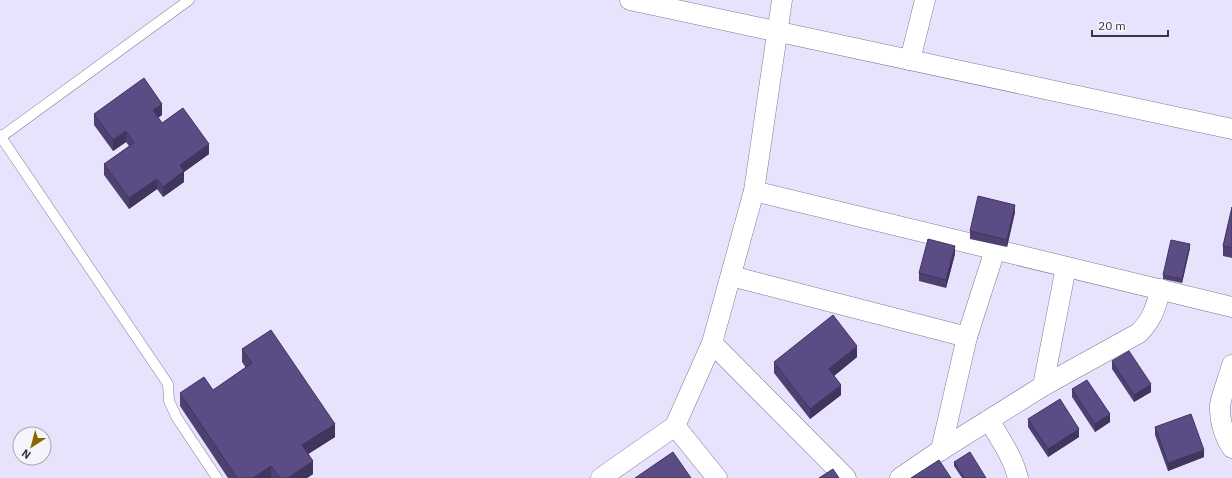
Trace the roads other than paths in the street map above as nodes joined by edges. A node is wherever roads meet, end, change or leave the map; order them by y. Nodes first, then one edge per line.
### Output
1 (189, 0) edge
2 (630, 0) edge
3 (782, 0) edge
4 (925, 0) edge
5 (777, 32) junction
6 (910, 60) junction
7 (1232, 129) edge
8 (1, 136) edge
9 (754, 191) junction
10 (995, 250) junction
11 (1066, 267) junction
12 (731, 276) junction
13 (1161, 290) junction
14 (1232, 307) edge
15 (967, 337) junction
16 (712, 343) junction
17 (1232, 365) edge
18 (1043, 386) junction
19 (989, 420) junction
20 (675, 426) junction
21 (1232, 448) edge
22 (942, 450) junction
23 (217, 478) edge
24 (601, 478) edge
25 (717, 478) edge
26 (846, 478) edge
27 (900, 478) edge
28 (1018, 478) edge

1 - 8 lane
2 - 5 street
3 - 5 street
4 - 6 street
5 - 6 street
5 - 9 street
6 - 7 street
8 - 23 lane
9 - 10 street
9 - 12 street
10 - 11 street
10 - 15 street
11 - 13 street
11 - 18 street
12 - 15 street
12 - 16 street
13 - 14 street
13 - 18 street
15 - 22 street
16 - 20 street
16 - 26 street
17 - 21 street
18 - 19 street
19 - 22 street
19 - 28 street
20 - 24 street
20 - 25 street
22 - 27 street

